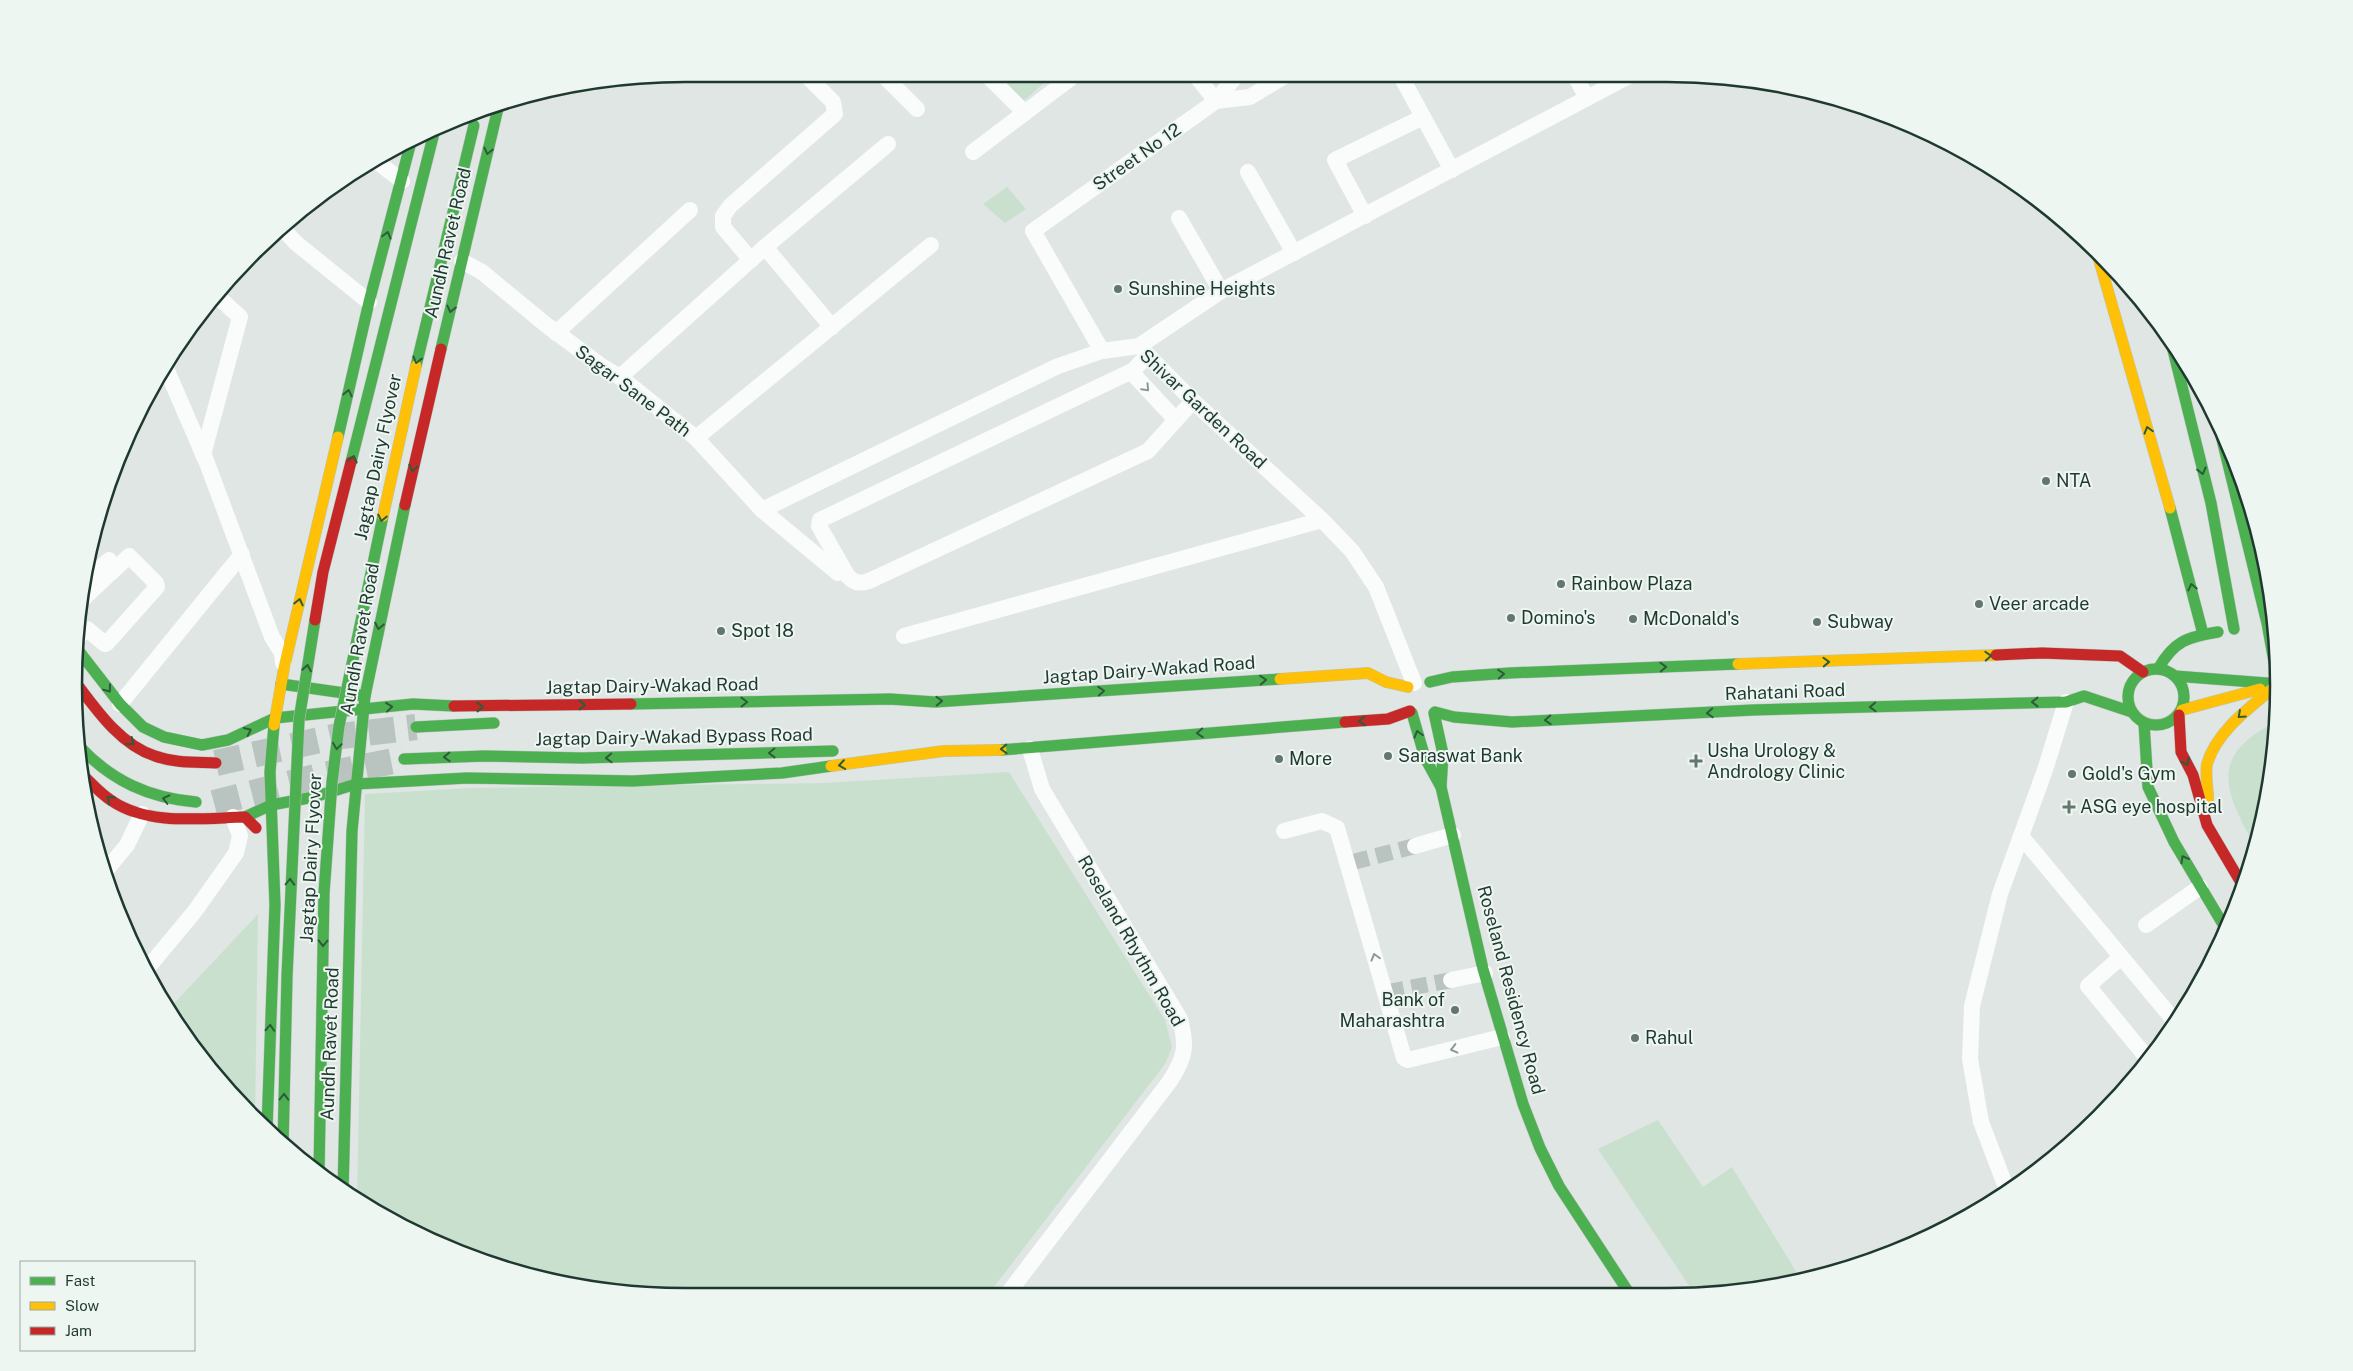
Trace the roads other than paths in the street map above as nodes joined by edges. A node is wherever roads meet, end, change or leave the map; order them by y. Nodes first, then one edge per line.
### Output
1 (813, 82) edge
2 (890, 82) edge
3 (994, 82) edge
4 (1065, 82) edge
5 (1201, 82) edge
6 (1231, 82) edge
7 (1275, 82) edge
8 (1404, 82) edge
9 (1578, 82) edge
10 (1618, 82) edge
11 (1587, 98) junction
12 (1216, 101) junction
13 (917, 109) dead end
14 (497, 113) edge
15 (1025, 113) junction
16 (1423, 117) junction
17 (475, 121) edge
18 (433, 139) edge
19 (888, 144) dead end
20 (409, 150) edge
21 (973, 152) dead end
22 (381, 165) edge
23 (1452, 170) junction
24 (1248, 172) dead end
25 (402, 181) junction
26 (690, 210) dead end
27 (1365, 216) junction
28 (1179, 218) dead end
29 (287, 233) edge
30 (932, 246) dead end
31 (765, 247) junction
32 (1294, 253) junction
33 (750, 260) junction
34 (462, 261) junction
35 (2101, 267) edge
36 (1221, 291) junction
37 (222, 300) edge
38 (369, 302) junction
39 (832, 327) junction
40 (556, 333) junction
41 (1139, 346) junction
42 (1102, 351) junction
43 (1151, 357) junction
44 (2176, 361) edge
45 (1134, 370) junction
46 (169, 375) edge
47 (620, 376) junction
48 (1193, 401) junction
49 (1176, 420) junction
50 (696, 438) junction
51 (203, 456) junction
52 (2236, 485) edge
53 (762, 510) junction
54 (1322, 520) junction
55 (125, 547) dead end
56 (242, 554) junction
57 (838, 573) dead end
58 (93, 574) edge
59 (90, 592) edge
60 (86, 630) edge
61 (2203, 634) junction
62 (904, 636) dead end
63 (2269, 649) edge
64 (83, 657) edge
65 (2158, 669) junction
66 (2143, 672) junction
67 (282, 676) junction
68 (2175, 676) junction
69 (1452, 677) joint
70 (2270, 683) edge
71 (2270, 687) edge
72 (82, 689) edge
73 (2270, 692) edge
74 (365, 696) junction
75 (890, 699) junction
76 (1421, 699) junction
77 (2066, 702) junction
78 (120, 704) junction
79 (364, 710) junction
80 (2132, 712) junction
81 (2180, 712) junction
82 (837, 713) dead end
83 (275, 718) junction
84 (503, 723) dead end
85 (2144, 723) junction
86 (416, 727) tunnel mouth
87 (1030, 749) junction
88 (944, 751) junction
89 (87, 753) edge
90 (404, 759) tunnel mouth
91 (216, 763) tunnel mouth
92 (91, 783) edge
93 (356, 784) junction
94 (1441, 786) junction
95 (205, 802) tunnel mouth
96 (271, 806) junction
97 (142, 814) junction
98 (239, 817) junction
99 (2207, 825) junction
100 (1284, 831) dead end
101 (1453, 836) junction
102 (2021, 836) junction
103 (1415, 846) tunnel mouth
104 (275, 858) junction
105 (111, 865) edge
106 (2238, 878) edge
107 (2200, 887) junction
108 (2222, 922) edge
109 (2146, 925) dead end
110 (2120, 958) junction
111 (151, 964) edge
112 (1485, 973) junction
113 (1451, 980) tunnel mouth
114 (2171, 1017) edge
115 (1502, 1037) junction
116 (2145, 1055) edge
117 (267, 1120) edge
118 (283, 1135) edge
119 (319, 1165) edge
120 (343, 1182) edge
121 (2005, 1185) edge
122 (1012, 1288) edge
123 (1626, 1288) edge

1 - 33 street
2 - 13 street
3 - 15 street
4 - 15 street
5 - 12 street
6 - 12 street, Street No 12
7 - 12 street
8 - 16 street
9 - 11 street
10 - 11 street
11 - 23 street
12 - 42 street, Street No 12
14 -> 34 main road, Aundh Ravet Road
15 - 21 street
16 - 23 street
16 - 27 street
17 -> 119 main road, Jagtap Dairy Flyover, bridge
118 -> 18 main road, Jagtap Dairy Flyover, bridge
19 - 31 street
20 - 25 main road
22 - 25 street
23 - 27 street
24 - 32 street
38 -> 25 main road
26 - 40 street
27 - 32 street
28 - 36 street
29 - 38 street
30 - 39 street
31 - 33 street
31 - 39 street
32 - 36 street
33 - 47 street
34 - 40 street, Sagar Sane Path
34 -> 74 main road, Aundh Ravet Road
61 -> 35 main road
36 - 41 street
37 - 51 street
67 -> 38 main road
39 - 50 street
40 - 47 street, Sagar Sane Path
41 - 42 street, Shivar Garden Road
41 - 43 street, Shivar Garden Road
42 - 53 street, Shivar Garden Road
43 - 45 street
43 - 48 street, Shivar Garden Road
44 -> 61 main road
45 -> 49 street
45 - 49 street
46 - 51 street
47 - 50 street, Sagar Sane Path
48 - 49 street
48 - 54 street, Shivar Garden Road
50 - 53 street, Sagar Sane Path
51 - 56 street
52 - 63 main road
53 - 57 street, Sagar Sane Path
54 - 62 street
54 - 76 street, Shivar Garden Road
55 - 58 street
56 - 67 street
56 - 78 street
59 - 60 street
61 - 65 main road
64 -> 78 main road, Jagtap Dairy-Wakad Road
65 - 66 main road
65 - 68 main road
69 -> 66 main road, Rahatani Road
66 - 80 main road
67 - 74 main road
67 - 83 main road
68 - 70 main road
68 - 81 main road
69 - 76 main road, Jagtap Dairy-Wakad Road
71 - 81 main road
72 -> 91 main road
73 -> 99 main road
74 - 79 main road, Aundh Ravet Road
75 -> 76 main road, Jagtap Dairy-Wakad Road
79 -> 75 main road, Jagtap Dairy-Wakad Road
75 - 82 main road, Jagtap Dairy-Wakad Road
77 -> 76 main road, Rahatani Road
76 -> 87 main road
76 - 94 main road, Roseland Residency Road
94 -> 76 main road, Roseland Residency Road
77 - 80 main road, Rahatani Road
77 - 102 street
78 -> 83 main road, Jagtap Dairy-Wakad Road
79 - 83 main road, Jagtap Dairy-Wakad Road
79 - 93 main road, Aundh Ravet Road
80 - 85 main road
81 - 85 main road
81 -> 99 main road
83 - 96 main road
84 - 86 main road
107 -> 85 main road
87 -> 88 main road
87 - 122 street, Roseland Rhythm Road
88 -> 90 main road, Jagtap Dairy-Wakad Bypass Road
88 -> 93 main road
95 -> 89 main road
97 -> 92 main road
93 - 96 main road
93 - 120 main road, Aundh Ravet Road
94 - 101 main road, Roseland Residency Road
96 - 98 main road
96 - 104 main road
97 - 98 main road
97 - 105 street
98 - 104 main road
98 - 111 street
99 - 106 main road
115 -> 100 street
101 - 103 street
101 - 112 main road, Roseland Residency Road
102 - 110 street
102 - 121 street
117 -> 104 main road
107 - 108 main road
107 - 109 street
110 - 114 street
110 - 116 street
112 - 113 street
112 - 115 main road, Roseland Residency Road
115 - 123 main road, Roseland Residency Road

